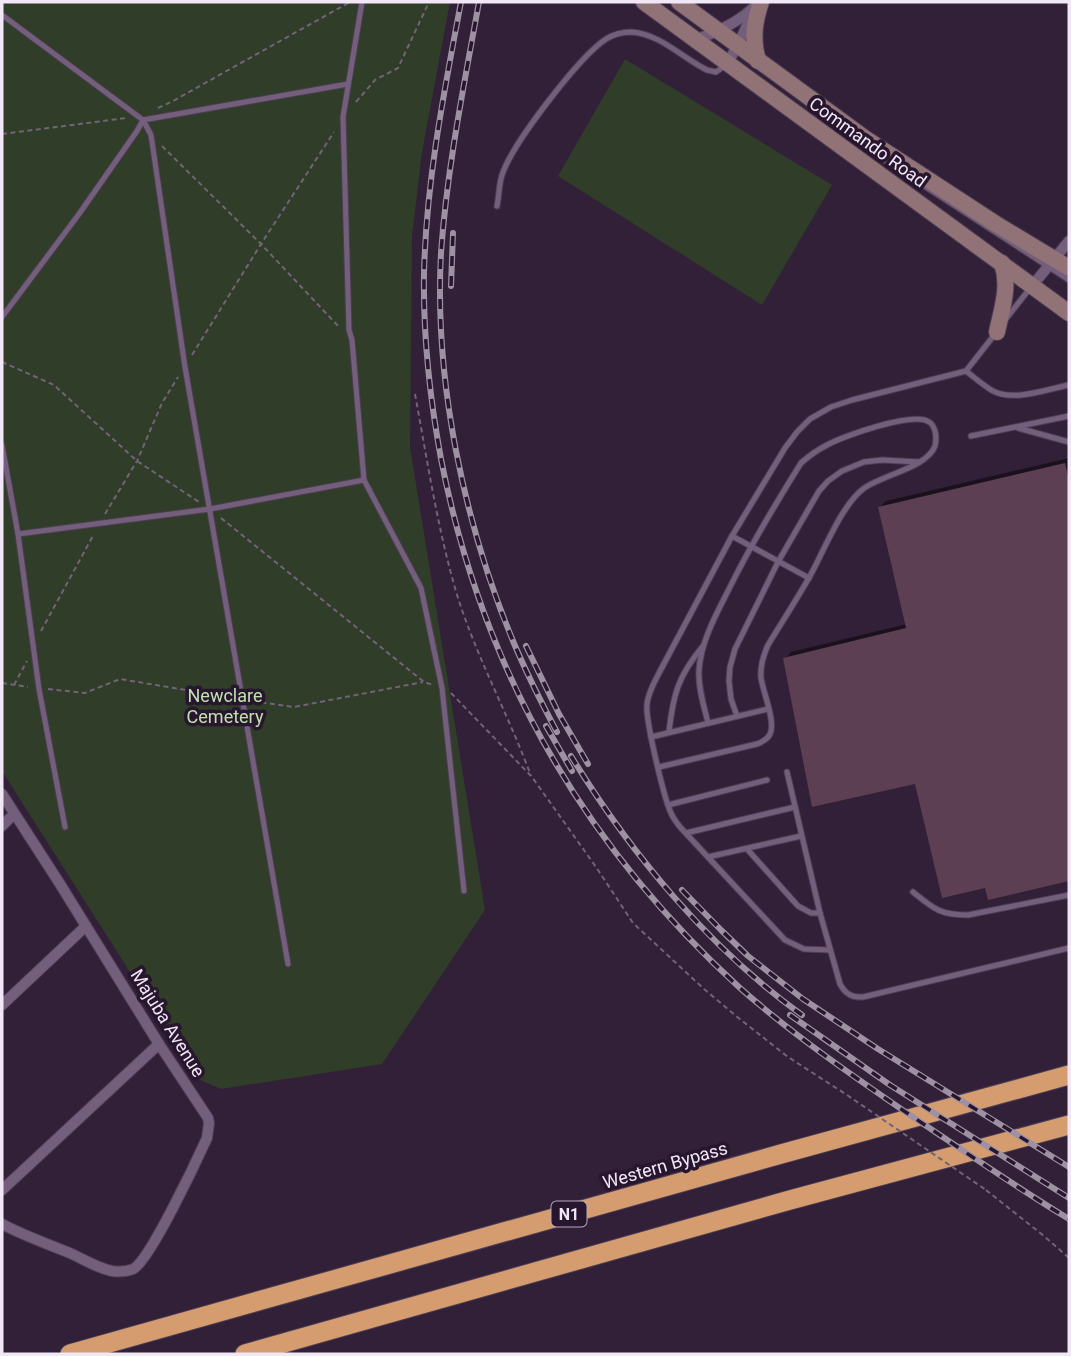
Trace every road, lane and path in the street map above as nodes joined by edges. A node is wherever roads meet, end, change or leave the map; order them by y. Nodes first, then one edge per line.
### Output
1 (350, 2) edge
2 (362, 2) edge
3 (429, 2) edge
4 (644, 2) edge
5 (654, 2) edge
6 (670, 2) edge
7 (678, 2) edge
8 (758, 3) edge
9 (2, 15) edge
10 (707, 36) junction
11 (733, 54) junction
12 (758, 61) junction
13 (348, 84) junction
14 (343, 117) junction
15 (140, 118) junction
16 (2, 134) edge
17 (151, 135) junction
18 (855, 139) dead end
19 (865, 148) dead end
20 (497, 206) dead end
21 (1069, 241) edge
22 (261, 244) junction
23 (997, 256) junction
24 (1050, 263) junction
25 (1069, 268) edge
26 (1036, 281) junction
27 (1069, 281) edge
28 (1069, 313) edge
29 (2, 317) edge
30 (997, 332) junction
31 (352, 340) junction
32 (2, 362) edge
33 (185, 367) junction
34 (966, 371) junction
35 (1069, 385) edge
36 (415, 394) dead end
37 (1069, 416) edge
38 (1015, 427) junction
39 (971, 436) dead end
40 (1069, 442) edge
41 (2, 445) edge
42 (136, 461) junction
43 (920, 462) junction
44 (363, 480) junction
45 (209, 509) junction
46 (101, 522) junction
47 (18, 534) junction
48 (732, 536) junction
49 (751, 546) junction
50 (778, 562) junction
51 (809, 578) junction
52 (703, 645) junction
53 (34, 648) junction
54 (424, 682) junction
55 (2, 683) edge
56 (14, 685) junction
57 (442, 688) junction
58 (39, 689) junction
59 (243, 699) junction
60 (768, 709) junction
61 (737, 716) junction
62 (708, 723) junction
63 (669, 733) junction
64 (651, 737) junction
65 (659, 767) junction
66 (787, 772) dead end
67 (531, 777) junction
68 (767, 780) dead end
69 (2, 794) edge
70 (668, 805) junction
71 (795, 807) junction
72 (14, 814) junction
73 (2, 825) edge
74 (65, 827) dead end
75 (686, 833) junction
76 (801, 836) junction
77 (747, 849) junction
78 (708, 857) junction
79 (464, 891) dead end
80 (913, 892) dead end
81 (1069, 895) edge
82 (820, 913) junction
83 (86, 926) junction
84 (1069, 948) edge
85 (831, 950) junction
86 (288, 964) dead end
87 (2, 1006) edge
88 (159, 1044) junction
89 (1069, 1075) edge
90 (1069, 1125) edge
91 (2, 1190) edge
92 (2, 1224) edge
93 (1069, 1258) edge
94 (70, 1354) edge
95 (245, 1354) edge

1 - 15 path
2 - 13 lane
3 - 14 path
4 - 10 main road, Commando Road
5 - 10 lane
6 - 10 lane
7 - 10 main road, Commando Road
8 - 10 street
8 - 11 street
8 - 12 main road
9 - 15 lane
10 - 11 main road, Commando Road
10 - 11 main road, Commando Road
11 - 12 main road, Commando Road
11 - 18 lane
11 - 20 lane
11 - 23 main road, Commando Road
12 - 24 main road, Commando Road
13 - 14 lane
13 - 15 lane
14 - 22 path
14 - 31 lane
15 - 16 path
15 - 17 lane
15 - 29 lane
17 - 22 path
17 - 33 lane
19 - 24 lane
21 - 24 street
22 - 31 path
22 - 33 path
23 - 26 main road, Commando Road
23 - 30 main road
24 - 25 main road, Commando Road
24 - 26 street
24 - 27 lane
26 - 28 main road, Commando Road
26 - 30 lane
30 - 34 lane
31 - 44 lane
32 - 42 path
33 - 42 path
33 - 45 lane
34 - 35 lane
34 - 48 lane
36 - 67 path
37 - 38 lane
38 - 39 lane
38 - 40 lane
41 - 47 lane
42 - 45 path
42 - 46 path
43 - 49 lane
43 - 50 lane
43 - 51 lane
44 - 45 lane
44 - 57 lane
45 - 46 lane
45 - 54 path
45 - 59 lane
46 - 47 lane
46 - 53 path
47 - 53 lane
48 - 49 lane
48 - 64 lane
49 - 50 lane
49 - 52 lane
50 - 51 lane
50 - 61 lane
51 - 60 lane
52 - 62 lane
52 - 63 lane
53 - 56 path
53 - 58 lane
54 - 57 path
54 - 59 path
55 - 56 path
56 - 58 path
57 - 67 path
57 - 79 lane
58 - 59 path
58 - 74 lane
59 - 86 lane
60 - 61 lane
60 - 65 lane
61 - 62 lane
62 - 63 lane
63 - 64 lane
64 - 65 lane
65 - 70 lane
66 - 71 lane
67 - 93 path, bridge
68 - 70 lane
69 - 72 street, Majuba Avenue
70 - 75 lane
71 - 75 lane
71 - 76 lane
72 - 73 street
72 - 83 street, Majuba Avenue
75 - 78 lane
76 - 77 lane
76 - 82 lane
77 - 78 lane
77 - 82 lane
78 - 85 lane
80 - 81 lane
82 - 85 lane
83 - 87 street
83 - 88 street, Majuba Avenue
84 - 85 lane
88 - 91 street
88 - 92 street, Majuba Avenue
89 - 94 highway, Western Bypass / N1
90 - 95 highway

